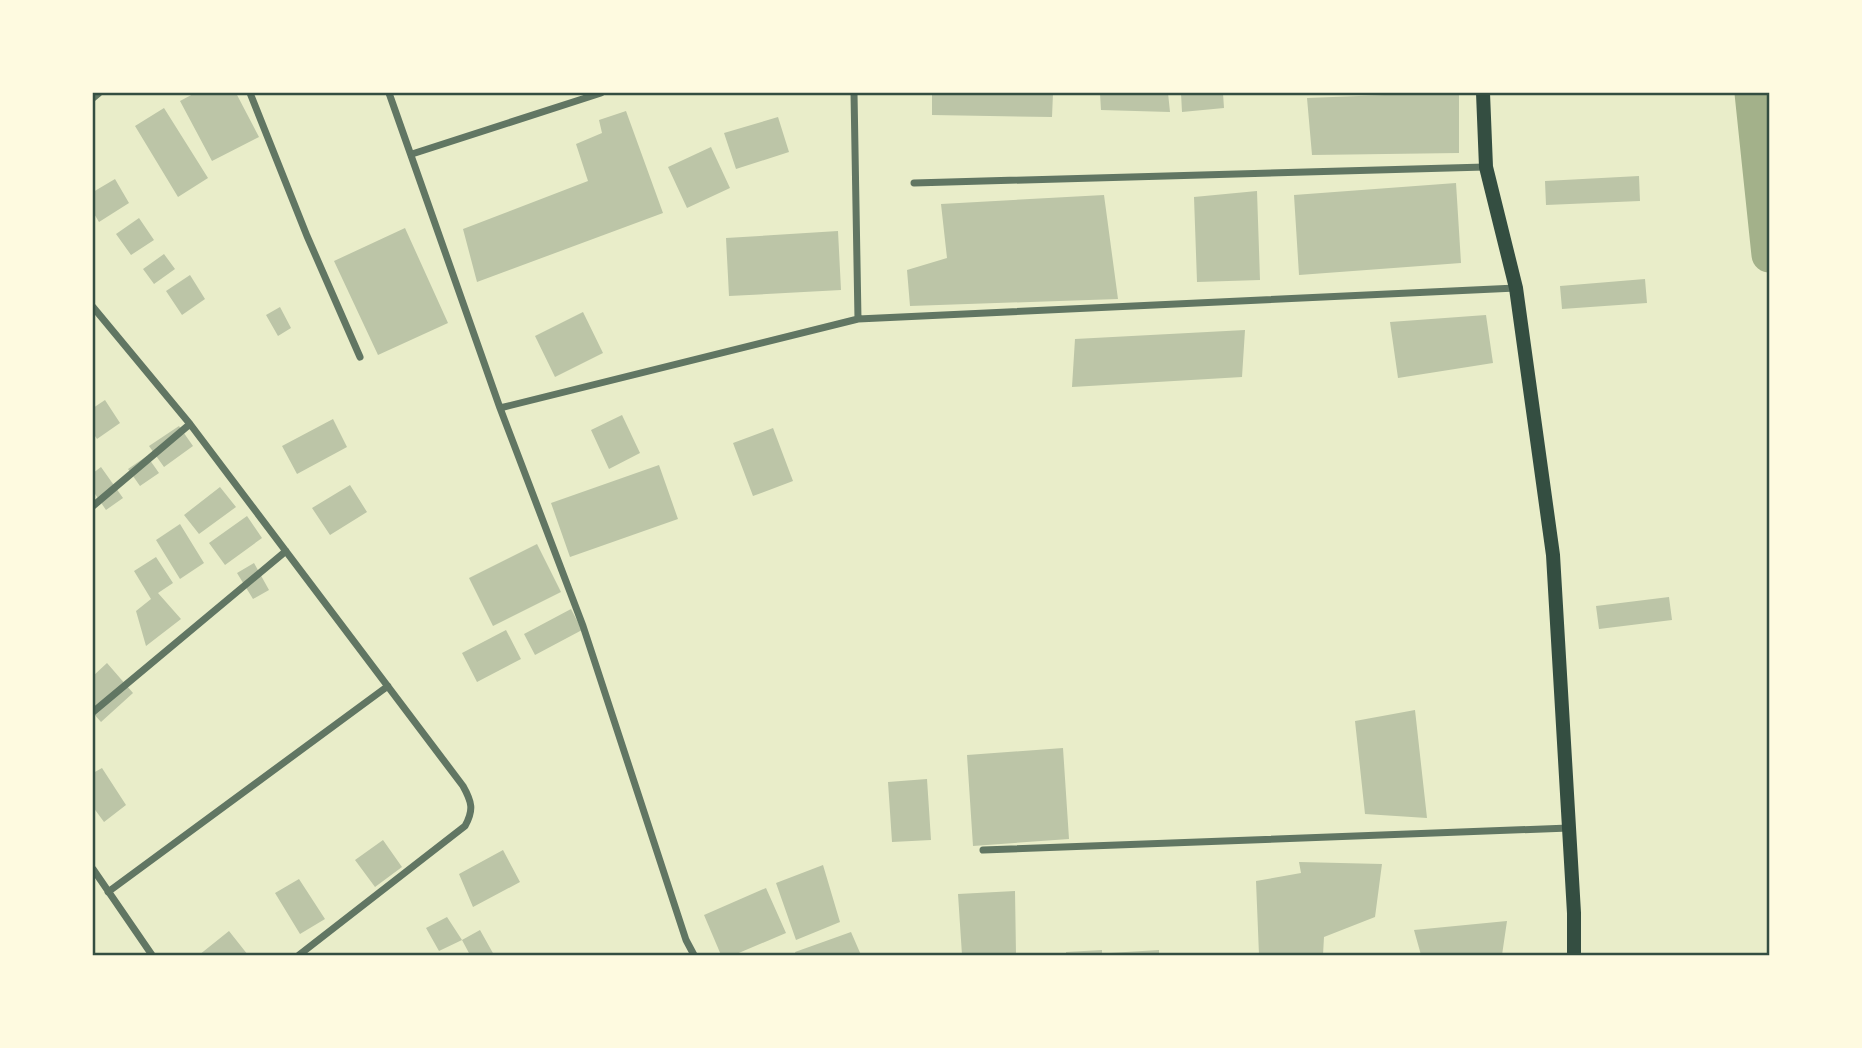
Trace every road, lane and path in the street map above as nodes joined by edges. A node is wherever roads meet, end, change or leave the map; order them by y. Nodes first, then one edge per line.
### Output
1 (99, 93) edge
2 (250, 93) edge
3 (388, 93) edge
4 (601, 93) edge
5 (854, 93) edge
6 (1483, 93) edge
7 (93, 98) edge
8 (412, 154) junction
9 (1486, 167) junction
10 (914, 183) dead end
11 (1516, 288) junction
12 (94, 311) edge
13 (858, 319) junction
14 (360, 357) dead end
15 (500, 408) junction
16 (190, 424) junction
17 (93, 506) edge
18 (286, 551) junction
19 (388, 686) junction
20 (93, 712) edge
21 (1569, 828) junction
22 (983, 850) dead end
23 (93, 869) edge
24 (108, 892) junction
25 (152, 955) edge
26 (299, 955) edge
27 (694, 955) edge
28 (1574, 955) edge

1 - 7 street
2 - 14 street
3 - 8 street
4 - 8 street
5 - 13 street
6 - 9 main road
8 - 15 street
9 - 10 street
9 - 11 main road
11 - 13 street
11 - 21 main road
12 - 16 street
13 - 15 street
15 - 27 street
16 - 17 street
16 - 18 street
18 - 19 street
18 - 20 street
19 - 24 street
19 - 26 street
21 - 22 street
21 - 28 main road
23 - 24 street
24 - 25 street

